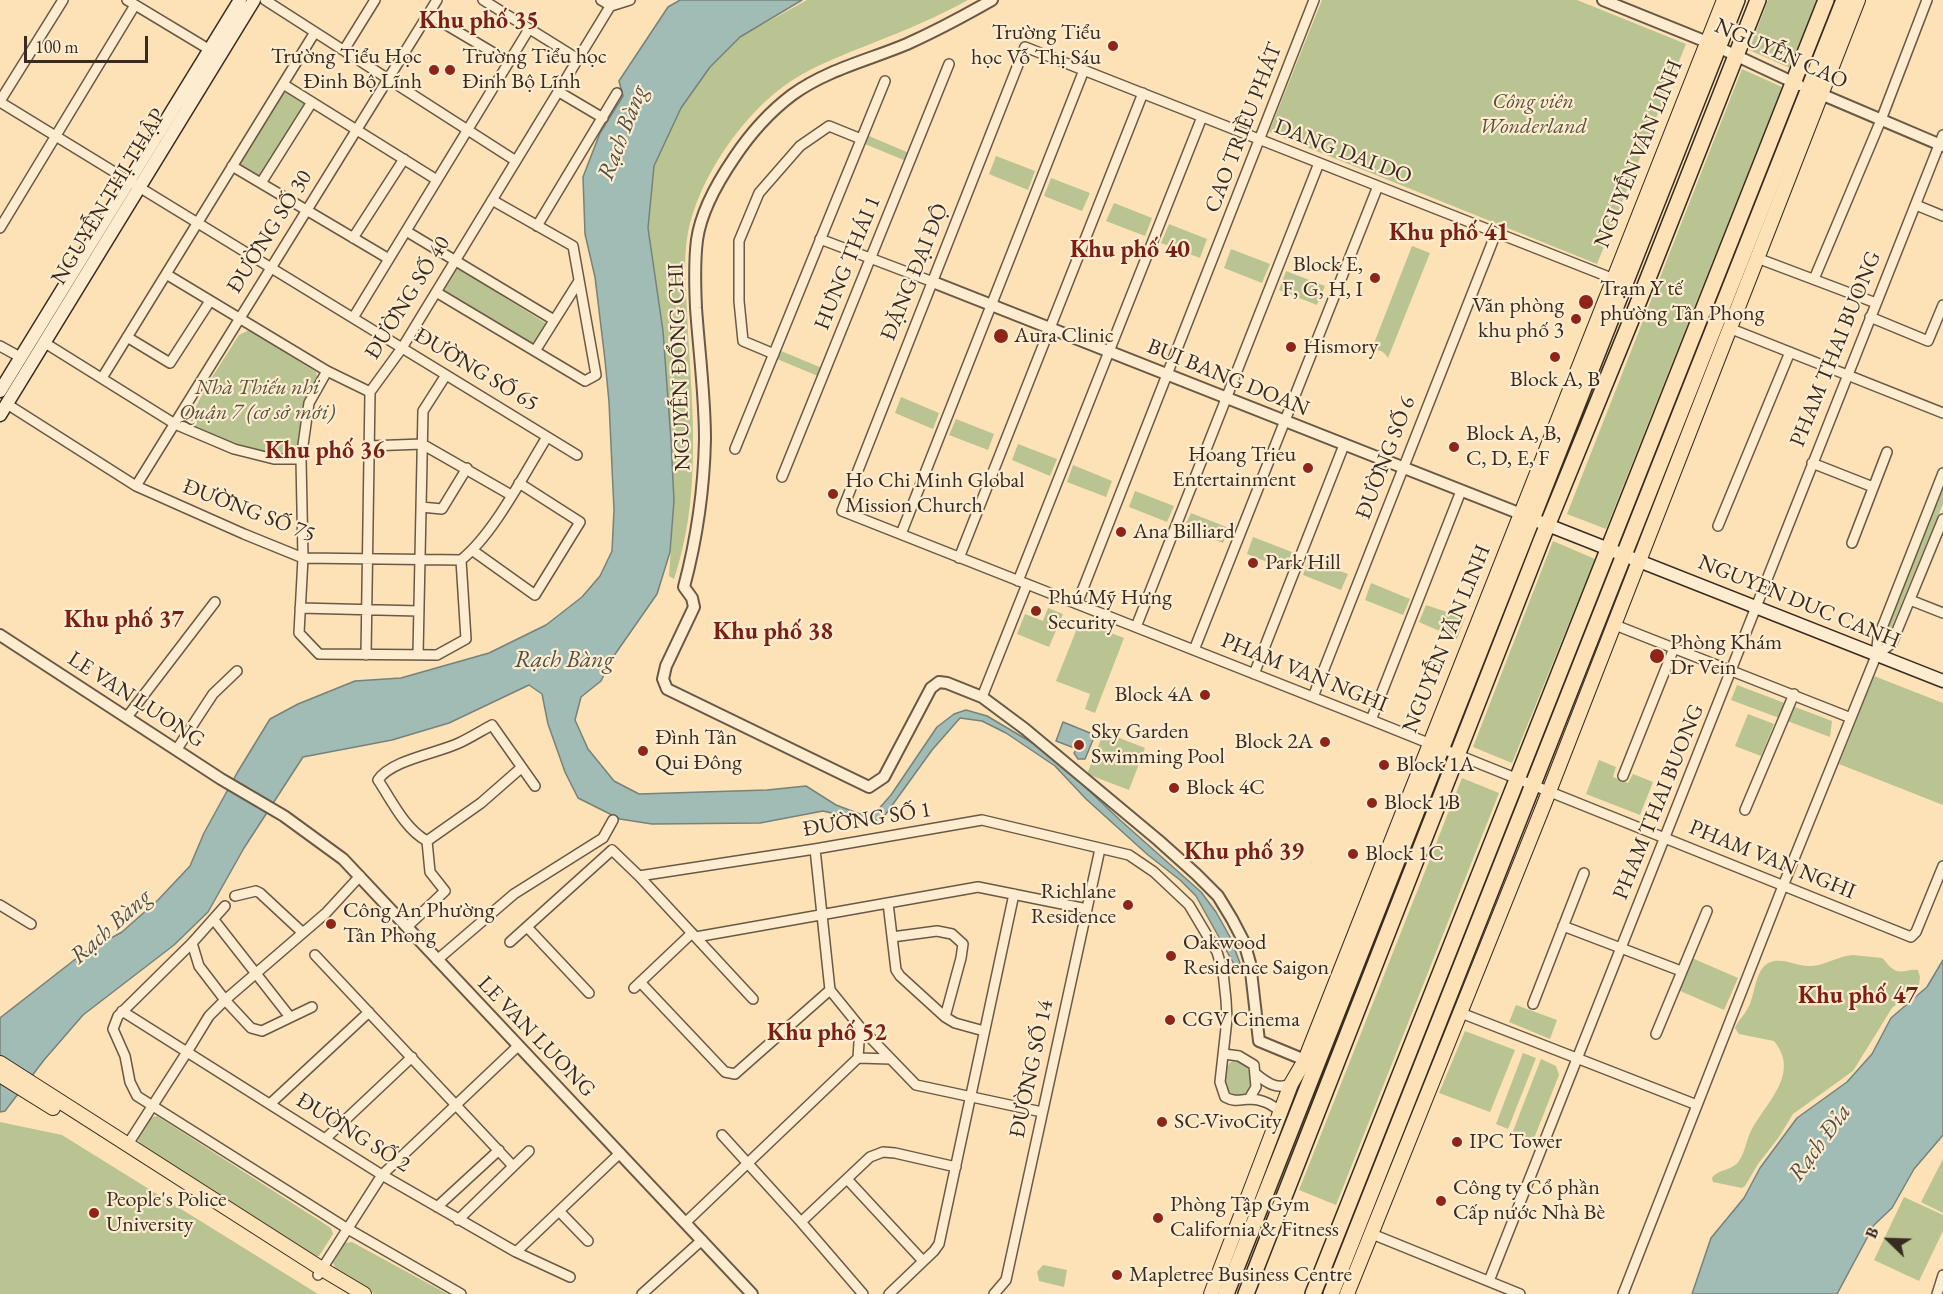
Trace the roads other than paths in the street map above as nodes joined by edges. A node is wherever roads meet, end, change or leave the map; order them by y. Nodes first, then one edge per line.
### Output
1 (63, 0) edge
2 (240, 0) edge
3 (254, 0) edge
4 (265, 0) edge
5 (375, 0) edge
6 (437, 0) edge
7 (483, 0) edge
8 (601, 0) edge
9 (630, 0) edge
10 (992, 0) edge
11 (1314, 0) edge
12 (1603, 0) edge
13 (1724, 0) edge
14 (1737, 0) edge
15 (1758, 0) edge
16 (1826, 0) edge
17 (1844, 0) edge
18 (1858, 0) edge
19 (1927, 0) edge
20 (131, 2) edge
21 (613, 3) edge
22 (428, 14) junction
23 (529, 29) junction
24 (315, 32) junction
25 (1713, 45) junction
26 (210, 50) junction
27 (344, 50) junction
28 (1737, 56) junction
29 (578, 59) junction
30 (509, 62) junction
31 (949, 63) dead end
32 (1084, 70) junction
33 (389, 79) junction
34 (885, 81) dead end
35 (1793, 82) junction
36 (283, 84) junction
37 (558, 92) junction
38 (1815, 92) junction
39 (617, 93) dead end
40 (1143, 93) junction
41 (0, 102) edge
42 (312, 102) junction
43 (1202, 117) junction
44 (603, 118) junction
45 (1881, 120) junction
46 (357, 130) junction
47 (468, 130) junction
48 (55, 136) junction
49 (861, 139) junction
50 (1260, 140) junction
51 (1942, 142) edge
52 (404, 159) junction
53 (516, 161) junction
54 (1319, 163) junction
55 (232, 166) junction
56 (437, 180) junction
57 (261, 183) junction
58 (134, 184) junction
59 (1378, 186) junction
60 (492, 200) junction
61 (1916, 205) junction
62 (306, 210) junction
63 (1943, 216) edge
64 (197, 223) junction
65 (537, 226) junction
66 (0, 228) edge
67 (406, 231) junction
68 (1496, 233) junction
69 (354, 238) junction
70 (820, 239) junction
71 (872, 258) junction
72 (1757, 258) junction
73 (389, 259) junction
74 (456, 261) junction
75 (270, 268) junction
76 (166, 274) junction
77 (1814, 279) junction
78 (579, 281) junction
79 (933, 282) junction
80 (1619, 282) junction
81 (436, 292) junction
82 (210, 301) junction
83 (1876, 303) junction
84 (991, 305) junction
85 (1943, 305) edge
86 (1870, 317) junction
87 (239, 318) junction
88 (353, 318) junction
89 (554, 320) junction
90 (1050, 328) junction
91 (1729, 328) junction
92 (127, 337) junction
93 (45, 343) junction
94 (0, 346) edge
95 (402, 348) junction
96 (535, 351) junction
97 (1109, 351) junction
98 (1790, 352) junction
99 (774, 354) junction
100 (20, 357) junction
101 (327, 371) junction
102 (446, 375) junction
103 (1167, 375) junction
104 (1847, 375) junction
105 (102, 378) junction
106 (0, 391) edge
107 (370, 392) junction
108 (1226, 398) junction
109 (7, 404) junction
110 (1943, 413) edge
111 (0, 415) edge
112 (1285, 422) junction
113 (175, 424) junction
114 (547, 437) junction
115 (422, 444) junction
116 (1344, 445) junction
117 (369, 446) junction
118 (735, 449) dead end
119 (1887, 452) dead end
120 (577, 456) dead end
121 (302, 459) junction
122 (1812, 463) junction
123 (467, 468) junction
124 (1403, 468) junction
125 (1943, 473) edge
126 (783, 477) dead end
127 (519, 483) junction
128 (136, 486) junction
129 (1874, 488) junction
130 (1461, 491) junction
131 (511, 495) junction
132 (421, 507) junction
133 (842, 511) joint
134 (1526, 516) junction
135 (1943, 519) edge
136 (1548, 525) junction
137 (1718, 526) dead end
138 (901, 534) junction
139 (1852, 543) dead end
140 (1609, 549) junction
141 (472, 550) junction
142 (1625, 555) junction
143 (303, 558) junction
144 (959, 558) junction
145 (367, 559) junction
146 (420, 559) junction
147 (461, 560) junction
148 (1640, 561) junction
149 (1022, 583) junction
150 (1910, 600) junction
151 (215, 602) dead end
152 (1077, 604) junction
153 (300, 608) junction
154 (1757, 608) junction
155 (366, 609) junction
156 (419, 610) junction
157 (1943, 613) edge
158 (1615, 625) junction
159 (1136, 627) junction
160 (0, 635) edge
161 (1674, 648) junction
162 (1194, 650) junction
163 (366, 654) junction
164 (418, 655) junction
165 (1876, 656) junction
166 (237, 671) dead end
167 (1732, 671) junction
168 (1254, 674) junction
169 (1943, 681) edge
170 (1794, 694) junction
171 (982, 697) junction
172 (1313, 697) junction
173 (127, 717) junction
174 (1851, 718) junction
175 (1371, 720) junction
176 (1435, 747) junction
177 (177, 749) junction
178 (1457, 755) junction
179 (521, 768) junction
180 (1623, 776) dead end
181 (1517, 779) junction
182 (535, 786) dead end
183 (1534, 786) junction
184 (1549, 792) junction
185 (1745, 810) dead end
186 (613, 820) dead end
187 (1666, 838) junction
188 (427, 841) junction
189 (815, 849) junction
190 (1100, 849) junction
191 (1943, 866) edge
192 (1584, 873) dead end
193 (360, 876) junction
194 (639, 876) junction
195 (1783, 886) junction
196 (1014, 894) junction
197 (235, 896) dead end
198 (888, 903) junction
199 (0, 905) edge
200 (225, 906) dead end
201 (1087, 909) junction
202 (1707, 911) dead end
203 (822, 915) junction
204 (214, 920) junction
205 (31, 924) dead end
206 (408, 926) junction
207 (1563, 926) junction
208 (527, 927) junction
209 (303, 933) junction
210 (694, 935) junction
211 (892, 937) junction
212 (510, 942) dead end
213 (192, 943) junction
214 (1622, 949) junction
215 (315, 955) dead end
216 (437, 960) junction
217 (1682, 971) junction
218 (256, 974) junction
219 (830, 990) junction
220 (588, 993) dead end
221 (225, 999) junction
222 (753, 999) dead end
223 (1533, 1004) dead end
224 (312, 1007) dead end
225 (1446, 1007) junction
226 (122, 1011) junction
227 (369, 1012) junction
228 (1461, 1013) junction
229 (291, 1017) junction
230 (945, 1017) junction
231 (860, 1027) junction
232 (984, 1031) junction
233 (1656, 1034) dead end
234 (518, 1046) junction
235 (188, 1053) junction
236 (1224, 1054) junction
237 (412, 1057) junction
238 (858, 1058) junction
239 (891, 1059) junction
240 (1578, 1060) junction
241 (1311, 1062) junction
242 (0, 1063) edge
243 (1256, 1074) junction
244 (0, 1075) edge
245 (1291, 1084) junction
246 (971, 1097) junction
247 (1249, 1099) junction
248 (270, 1104) junction
249 (456, 1104) junction
250 (1697, 1105) junction
251 (153, 1106) junction
252 (64, 1109) junction
253 (1042, 1112) junction
254 (1281, 1112) junction
255 (722, 1135) dead end
256 (325, 1139) junction
257 (128, 1144) junction
258 (499, 1150) junction
259 (529, 1151) dead end
260 (620, 1153) junction
261 (746, 1163) junction
262 (513, 1166) junction
263 (956, 1167) junction
264 (382, 1174) junction
265 (847, 1179) junction
266 (1260, 1188) junction
267 (437, 1207) junction
268 (559, 1211) junction
269 (458, 1220) junction
270 (685, 1222) junction
271 (801, 1222) junction
272 (348, 1230) junction
273 (1372, 1234) junction
274 (702, 1240) junction
275 (588, 1241) dead end
276 (516, 1252) junction
277 (923, 1261) junction
278 (320, 1272) junction
279 (1943, 1275) edge
280 (570, 1277) dead end
281 (1489, 1281) junction
282 (349, 1294) edge
283 (364, 1294) edge
284 (461, 1294) edge
285 (642, 1294) edge
286 (752, 1294) edge
287 (863, 1294) edge
288 (889, 1294) edge
289 (994, 1294) edge
290 (1211, 1294) edge
291 (1226, 1294) edge
292 (1246, 1294) edge
293 (1313, 1294) edge
294 (1331, 1294) edge
295 (1347, 1294) edge
296 (1520, 1294) edge
297 (1623, 1294) edge
298 (1937, 1294) edge

1 - 41 street
2 - 26 main road, NGUYỄN THỊ THẬP
3 - 58 main road, NGUYỄN THỊ THẬP
4 - 24 street
5 - 27 street
6 - 22 street, ĐƯỜNG SỐ 30
7 - 23 street
8 - 21 street
9 - 21 street
10 - 171 street, NGUYỄN ĐỔNG CHI
11 - 50 street, CAO TRIỀU PHÁT
12 - 25 street, NGUYỄN CAO
13 - 25 main road, NGUYỄN VĂN LINH
14 - 25 highway, NGUYỄN VĂN LINH
15 - 28 highway
16 - 35 highway
17 - 38 highway
18 - 38 main road
19 - 45 street
20 - 26 street
20 - 48 street
21 - 29 street, ĐƯỜNG SỐ 40
22 - 30 street
22 - 33 street, ĐƯỜNG SỐ 30
23 - 29 street
23 - 30 street
24 - 27 street
24 - 36 street
25 - 28 street, NGUYỄN CAO
25 - 80 highway, NGUYỄN VĂN LINH
26 - 58 main road, NGUYỄN THỊ THẬP
27 - 33 street
28 - 35 street, NGUYỄN CAO
28 - 136 highway
29 - 37 street, ĐƯỜNG SỐ 40
30 - 47 street
31 - 71 street, HƯNG THÁI 1
32 - 40 street, DANG DAI DO
32 - 79 street, ĐẶNG ĐẠI ĐỘ
32 - 84 street
33 - 46 street, ĐƯỜNG SỐ 30
33 - 47 street
34 - 49 street
35 - 38 street, NGUYỄN CAO
35 - 140 highway
36 - 42 street
36 - 55 street
37 - 44 street
37 - 53 street, ĐƯỜNG SỐ 40
38 - 45 street, NGUYỄN CAO
38 - 72 main road
38 - 142 highway
39 - 44 street
40 - 43 street, DANG DAI DO
40 - 90 street
41 - 48 street, ĐƯỜNG SỐ 65
42 - 46 street
42 - 57 street
43 - 50 street, DANG DAI DO
43 - 97 street
44 - 65 street
45 - 51 street, NGUYỄN CAO
45 - 77 street
46 - 52 street
46 - 62 street, ĐƯỜNG SỐ 30
47 - 53 street
47 - 56 street
48 - 58 street, ĐƯỜNG SỐ 65
48 - 66 street
49 - 70 street
49 - 99 street
50 - 54 street, DANG DAI DO
50 - 103 street, CAO TRIỀU PHÁT
51 - 61 street, PHAM THAI BUONG
52 - 56 street
52 - 69 street
53 - 60 street, ĐƯỜNG SỐ 40
54 - 59 street, DANG DAI DO
54 - 108 street
55 - 57 street
55 - 64 street
56 - 67 street
57 - 62 street
58 - 64 street, ĐƯỜNG SỐ 65
58 - 93 main road, NGUYỄN THỊ THẬP
58 - 100 main road, NGUYỄN THỊ THẬP
59 - 68 street, DANG DAI DO
59 - 112 street
60 - 65 street
60 - 74 street, ĐƯỜNG SỐ 40
61 - 63 street
61 - 83 street, PHAM THAI BUONG
62 - 69 street
62 - 75 street, ĐƯỜNG SỐ 30
64 - 75 street, ĐƯỜNG SỐ 65
64 - 76 street
65 - 78 street
67 - 73 street
67 - 74 street
68 - 80 street, DANG DAI DO
68 - 124 street, ĐƯỜNG SỐ 6
69 - 73 street
70 - 71 street, BUI BANG DOAN
70 - 99 street
71 - 79 street, BUI BANG DOAN
71 - 126 street, HƯNG THÁI 1
72 - 77 street
72 - 91 main road
73 - 88 street
74 - 81 street, ĐƯỜNG SỐ 40
74 - 89 street
75 - 87 street, ĐƯỜNG SỐ 30
75 - 88 street, ĐƯỜNG SỐ 65
76 - 82 street
76 - 92 street
77 - 83 street
78 - 89 street
78 - 96 street
79 - 84 street, BUI BANG DOAN
79 - 133 street, ĐẶNG ĐẠI ĐỘ
80 - 134 highway, NGUYỄN VĂN LINH
81 - 95 street, ĐƯỜNG SỐ 40
81 - 96 street
82 - 87 street
82 - 92 street
83 - 86 street, PHAM THAI BUONG
84 - 90 street, BUI BANG DOAN
84 - 138 street
85 - 86 street
86 - 104 street, PHAM THAI BUONG
87 - 101 street
87 - 113 street, ĐƯỜNG SỐ 30
88 - 95 street, ĐƯỜNG SỐ 65
89 - 96 street
90 - 97 street, BUI BANG DOAN
90 - 144 street
91 - 98 street
91 - 148 main road
92 - 105 street
93 - 105 street
93 - 109 main road, NGUYỄN THỊ THẬP
94 - 100 street
95 - 102 street, ĐƯỜNG SỐ 65
95 - 107 street, ĐƯỜNG SỐ 40
97 - 103 street, BUI BANG DOAN
97 - 149 street
98 - 104 street
98 - 137 street
99 - 118 street
100 - 106 main road, NGUYỄN THỊ THẬP
101 - 107 street
101 - 121 street
102 - 114 street, ĐƯỜNG SỐ 65
102 - 115 street
103 - 108 street, BUI BANG DOAN
103 - 152 street, CAO TRIỀU PHÁT
104 - 110 street
104 - 122 street, PHAM THAI BUONG
105 - 113 street
107 - 117 street, ĐƯỜNG SỐ 40
108 - 112 street, BUI BANG DOAN
108 - 159 street
109 - 111 main road, NGUYỄN THỊ THẬP
109 - 128 street, ĐƯỜNG SỐ 75
112 - 116 street, BUI BANG DOAN
112 - 162 street
113 - 121 street
113 - 128 street, ĐƯỜNG SỐ 30
114 - 120 street, ĐƯỜNG SỐ 65
114 - 127 street
115 - 117 street
115 - 123 street
115 - 132 street
116 - 124 street, BUI BANG DOAN
116 - 168 street
117 - 145 street, ĐƯỜNG SỐ 40
119 - 129 street
121 - 143 street
122 - 129 street
122 - 154 street, PHAM THAI BUONG
123 - 131 street
123 - 132 street
124 - 130 street, BUI BANG DOAN
124 - 172 street, ĐƯỜNG SỐ 6
125 - 165 street
127 - 131 street
127 - 141 street
128 - 143 street, ĐƯỜNG SỐ 75
129 - 139 street
130 - 134 street, BUI BANG DOAN
130 - 175 street
131 - 141 street
132 - 146 street
133 - 138 street, PHAM VAN NGHI
134 - 136 main road, NGUYEN DUC CANH
134 - 176 highway, NGUYỄN VĂN LINH
135 - 150 street
136 - 140 main road, NGUYEN DUC CANH
136 - 178 highway
138 - 144 street, PHAM VAN NGHI
140 - 142 main road, NGUYEN DUC CANH
140 - 181 highway
141 - 147 street
142 - 148 main road, NGUYEN DUC CANH
142 - 183 highway
143 - 145 street, ĐƯỜNG SỐ 75
143 - 153 street
144 - 149 street, PHAM VAN NGHI
145 - 146 street, ĐƯỜNG SỐ 75
145 - 155 street, ĐƯỜNG SỐ 40
146 - 147 street, ĐƯỜNG SỐ 75
146 - 156 street
147 - 164 street
148 - 154 main road, NGUYEN DUC CANH
148 - 158 main road
149 - 152 street, PHAM VAN NGHI
149 - 171 street
150 - 157 street
150 - 165 street
151 - 173 street
152 - 159 street, PHAM VAN NGHI
153 - 155 street
153 - 163 street
154 - 165 main road, NGUYEN DUC CANH
154 - 167 street, PHAM THAI BUONG
155 - 156 street
155 - 163 street, ĐƯỜNG SỐ 40
156 - 164 street
158 - 161 street
158 - 184 main road
159 - 162 street, PHAM VAN NGHI
160 - 173 street, LE VAN LUONG
161 - 167 street
161 - 180 street
162 - 168 street, PHAM VAN NGHI
163 - 164 street
165 - 169 main road, NGUYEN DUC CANH
165 - 174 street
166 - 177 street
167 - 170 street
167 - 187 street, PHAM THAI BUONG
168 - 172 street, PHAM VAN NGHI
170 - 174 street
170 - 185 street
171 - 241 street, NGUYỄN ĐỔNG CHI
172 - 175 street, PHAM VAN NGHI
173 - 177 street, LE VAN LUONG
174 - 195 street
175 - 176 street, PHAM VAN NGHI
176 - 178 street, PHAM VAN NGHI
176 - 241 highway, NGUYỄN VĂN LINH
177 - 193 street, LE VAN LUONG
178 - 181 street, PHAM VAN NGHI
178 - 292 highway
179 - 182 street
179 - 188 street
179 - 188 street
181 - 183 street, PHAM VAN NGHI
181 - 293 highway
183 - 184 street, PHAM VAN NGHI
183 - 225 highway
184 - 187 street, PHAM VAN NGHI
184 - 228 main road
186 - 216 street
187 - 195 street, PHAM VAN NGHI
187 - 214 street, PHAM THAI BUONG
188 - 206 street
189 - 190 street, ĐƯỜNG SỐ 1
189 - 194 street, ĐƯỜNG SỐ 1
189 - 203 street
190 - 201 street, ĐƯỜNG SỐ 14
190 - 236 street, ĐƯỜNG SỐ 1
191 - 195 street, PHAM VAN NGHI
192 - 207 street
193 - 206 street, LE VAN LUONG
193 - 209 street
194 - 208 street
194 - 210 street
195 - 250 street
196 - 198 street
196 - 201 street
196 - 232 street
197 - 209 street
198 - 203 street
198 - 211 street
199 - 205 street
200 - 204 street
201 - 253 street, ĐƯỜNG SỐ 14
202 - 217 street
203 - 210 street
203 - 219 street
204 - 213 street
204 - 218 street
206 - 216 street, LE VAN LUONG
207 - 214 street
207 - 223 street
208 - 212 street
208 - 220 street
209 - 218 street
210 - 219 street
210 - 222 street
211 - 230 street
211 - 230 street
213 - 221 street
213 - 226 street
214 - 217 street
214 - 240 street, PHAM THAI BUONG
215 - 227 street
216 - 234 street, LE VAN LUONG
217 - 233 street
218 - 221 street
218 - 229 street
219 - 231 street
221 - 229 street
221 - 235 street
224 - 229 street
225 - 228 main road
225 - 294 highway
226 - 235 street, ĐƯỜNG SỐ 2
226 - 251 street
227 - 237 street
227 - 248 street
228 - 240 street
228 - 273 main road
230 - 232 street
231 - 238 street
231 - 239 street
232 - 246 street
234 - 249 street
234 - 260 street, LE VAN LUONG
235 - 248 street, ĐƯỜNG SỐ 2
235 - 251 street
236 - 243 street
236 - 247 street
237 - 249 street
237 - 256 street
238 - 239 street
238 - 261 street
239 - 246 street
240 - 250 street
240 - 281 street, PHAM THAI BUONG
241 - 245 main road, NGUYỄN VĂN LINH
241 - 266 highway, NGUYỄN VĂN LINH
242 - 252 main road
243 - 245 street
243 - 247 street
244 - 252 main road
245 - 254 main road, NGUYỄN VĂN LINH
246 - 253 street
246 - 263 street
247 - 254 street
248 - 256 street, ĐƯỜNG SỐ 2
249 - 258 street
249 - 264 street
250 - 297 street
251 - 257 street
251 - 272 street
252 - 257 main road
252 - 278 main road
253 - 289 street, ĐƯỜNG SỐ 14
254 - 266 main road, NGUYỄN VĂN LINH
255 - 261 street
256 - 264 street, ĐƯỜNG SỐ 2
257 - 278 main road
258 - 262 street
258 - 267 street
259 - 262 street
260 - 268 street
260 - 270 street, LE VAN LUONG
261 - 270 street
261 - 271 street
262 - 269 street
263 - 265 street
263 - 277 street
264 - 267 street, ĐƯỜNG SỐ 2
264 - 272 street
265 - 271 street
265 - 277 street
266 - 290 main road, NGUYỄN VĂN LINH
266 - 291 highway, NGUYỄN VĂN LINH
267 - 269 street, ĐƯỜNG SỐ 2
268 - 275 street
268 - 276 street
269 - 276 street, ĐƯỜNG SỐ 2
270 - 274 street, LE VAN LUONG
271 - 287 street
272 - 278 street
272 - 284 street
273 - 281 street
273 - 295 main road
274 - 285 street
274 - 286 street, LE VAN LUONG
276 - 280 street, ĐƯỜNG SỐ 2
277 - 288 street
278 - 282 main road
278 - 283 main road
279 - 298 street
281 - 296 street

